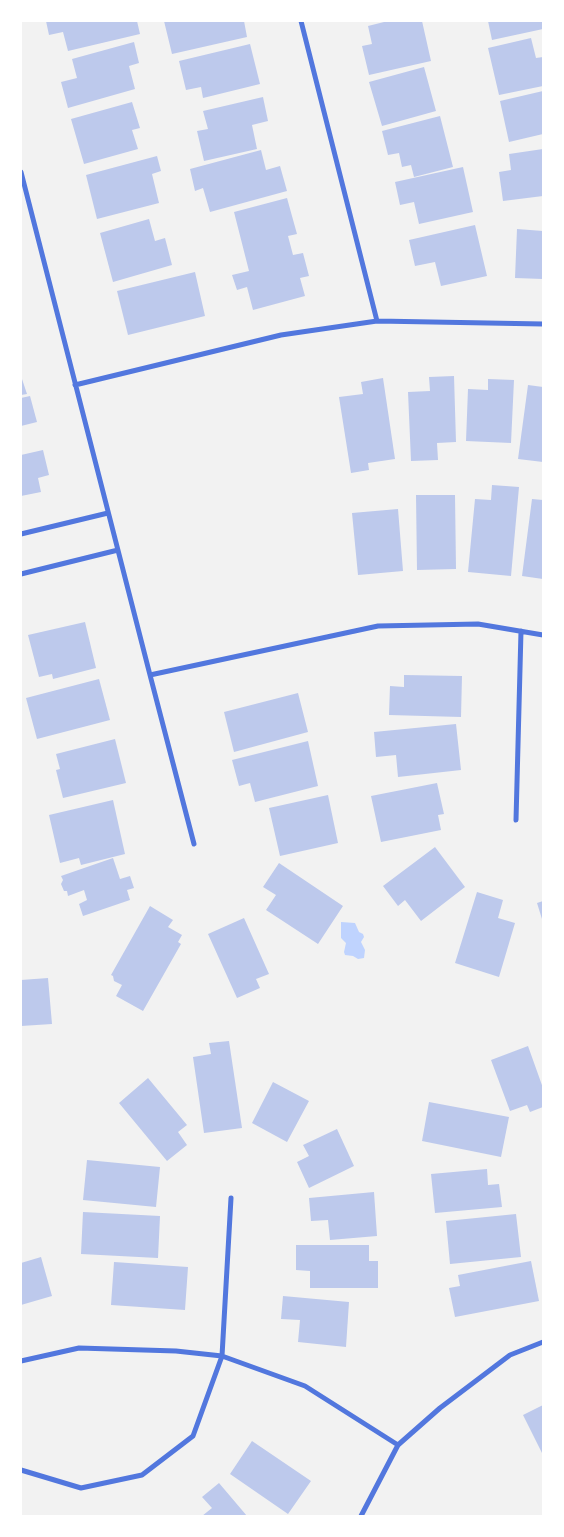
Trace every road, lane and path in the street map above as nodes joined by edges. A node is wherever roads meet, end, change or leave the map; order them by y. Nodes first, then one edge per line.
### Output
1 (301, 21) edge
2 (21, 172) edge
3 (377, 321) junction
4 (543, 324) edge
5 (75, 385) junction
6 (108, 513) junction
7 (21, 534) edge
8 (118, 550) junction
9 (21, 574) edge
10 (521, 631) junction
11 (543, 635) edge
12 (150, 676) junction
13 (516, 820) dead end
14 (194, 844) dead end
15 (231, 1198) dead end
16 (543, 1342) edge
17 (222, 1356) junction
18 (21, 1361) edge
19 (398, 1445) junction
20 (21, 1470) edge
21 (361, 1516) edge

1 - 3 street
2 - 5 street
3 - 4 street
3 - 5 street
5 - 6 street
6 - 7 street
6 - 8 street
8 - 9 street
8 - 12 street
10 - 11 street
10 - 12 street
10 - 13 street
12 - 14 street
15 - 17 street
16 - 19 street
17 - 18 street
17 - 19 street
17 - 20 street
19 - 21 street

